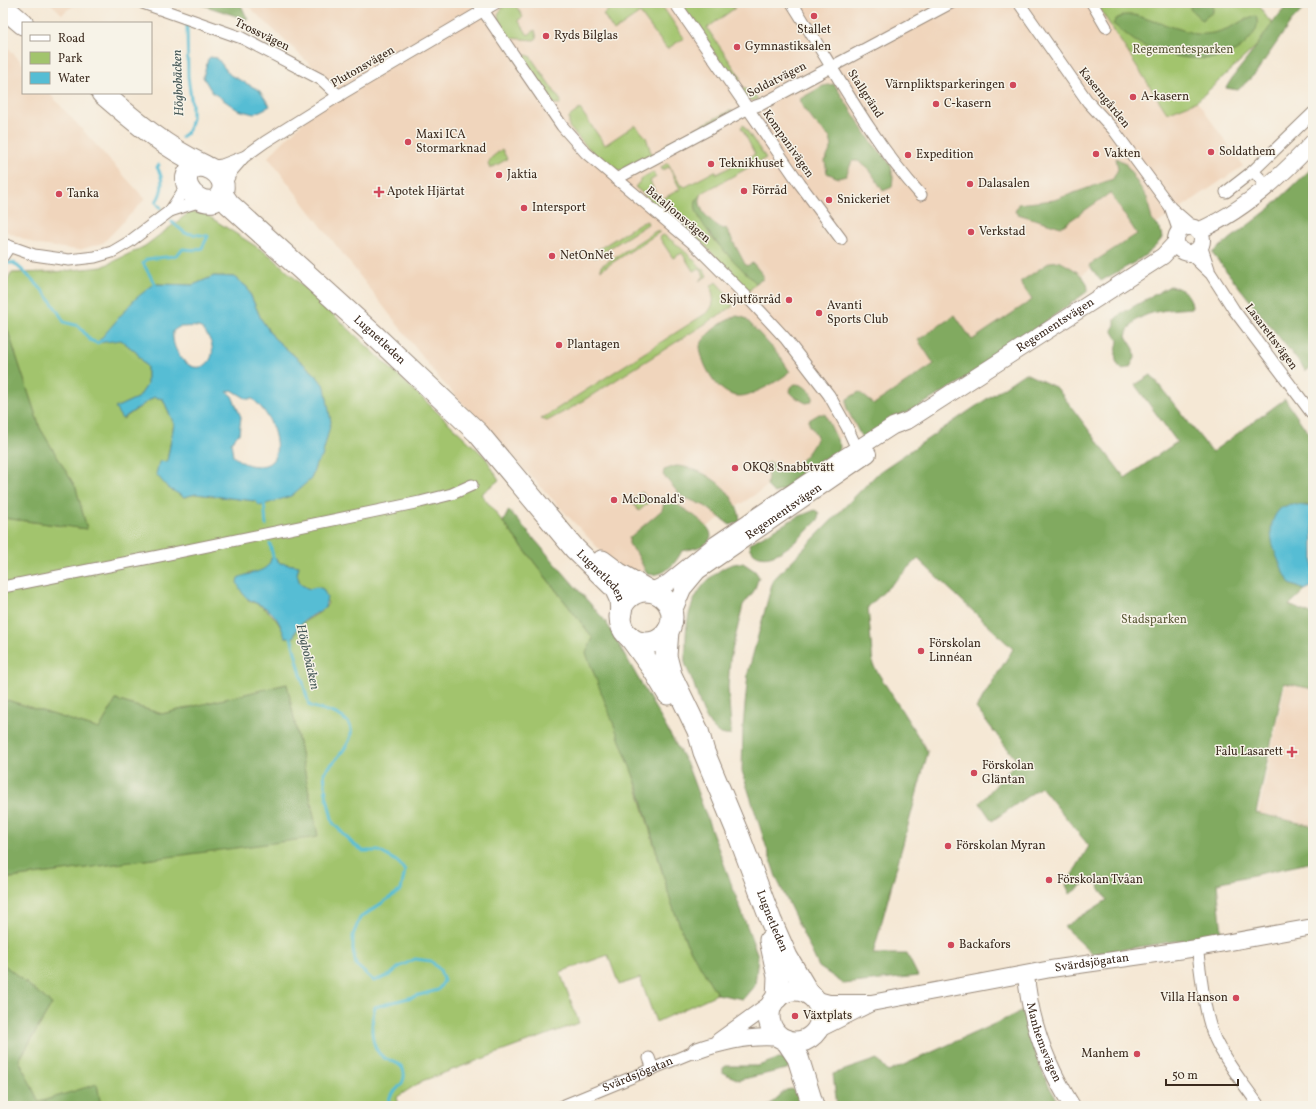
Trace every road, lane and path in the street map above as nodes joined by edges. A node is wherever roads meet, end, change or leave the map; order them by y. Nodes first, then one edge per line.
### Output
1 (143, 3) edge
2 (496, 3) edge
3 (675, 3) edge
4 (792, 3) edge
5 (951, 3) edge
6 (1019, 3) edge
7 (1092, 3) edge
8 (3, 7) edge
9 (481, 7) edge
10 (22, 23) edge
11 (1106, 27) dead end
12 (832, 66) junction
13 (103, 94) edge
14 (339, 96) junction
15 (747, 109) junction
16 (1313, 113) edge
17 (131, 118) junction
18 (1313, 142) edge
19 (244, 157) junction
20 (206, 167) junction
21 (1253, 171) junction
22 (616, 179) junction
23 (187, 183) junction
24 (1267, 186) junction
25 (1226, 192) dead end
26 (921, 195) dead end
27 (213, 196) junction
28 (1171, 208) junction
29 (170, 211) junction
30 (841, 239) dead end
31 (1190, 240) junction
32 (5, 249) edge
33 (1313, 415) edge
34 (478, 433) junction
35 (859, 454) junction
36 (472, 485) dead end
37 (720, 549) junction
38 (3, 587) edge
39 (650, 591) junction
40 (621, 613) junction
41 (670, 623) junction
42 (629, 636) junction
43 (704, 752) junction
44 (742, 845) junction
45 (1313, 927) edge
46 (1198, 948) junction
47 (1026, 974) junction
48 (811, 997) junction
49 (775, 1000) junction
50 (871, 1003) junction
51 (814, 1033) junction
52 (783, 1039) junction
53 (714, 1045) junction
54 (696, 1051) joint
55 (649, 1058) dead end
56 (653, 1069) junction
57 (562, 1106) edge
58 (813, 1106) edge
59 (818, 1106) edge
60 (1072, 1106) edge
61 (1259, 1106) edge

1 - 14 street, Trossvägen
2 - 9 street, Plutonsvägen
3 - 15 street, Kompanivägen
4 - 12 street, Stallgränd
5 - 12 street, Soldatvägen
6 - 28 street, Kaserngården
7 - 11 street
8 - 10 highway
9 - 14 street, Plutonsvägen
9 - 22 street, Bataljonsvägen
12 - 15 street, Soldatvägen
12 - 26 street, Stallgränd
13 - 17 highway
14 - 19 street, Plutonsvägen
15 - 22 street, Soldatvägen
15 - 30 street, Kompanivägen
16 - 21 street
17 - 20 highway
17 - 23 highway
18 - 24 street, Regementsvägen
19 - 20 street, Plutonsvägen
19 - 27 street, Plutonsvägen
20 - 23 highway
20 - 27 highway
21 - 24 street
21 - 25 street
22 - 35 street, Bataljonsvägen
23 - 27 highway, Lugnetleden
23 - 29 street
24 - 31 street, Regementsvägen
27 - 29 street
27 - 34 highway, Lugnetleden
28 - 31 street, Kaserngården
28 - 31 street, Kaserngården
29 - 32 street
31 - 33 street, Lasarettsvägen
31 - 35 street, Regementsvägen
34 - 39 highway, Lugnetleden
34 - 40 highway, Lugnetleden
35 - 37 street, Regementsvägen
36 - 38 street
37 - 39 street, Regementsvägen
37 - 41 street, Regementsvägen
39 - 40 highway
39 - 41 highway
40 - 42 highway
41 - 42 highway
41 - 43 highway, Lugnetleden
42 - 43 highway, Lugnetleden
43 - 44 highway, Lugnetleden
44 - 48 highway, Lugnetleden
44 - 49 highway, Lugnetleden
45 - 46 street, Svärdsjögatan
46 - 47 street, Svärdsjögatan
46 - 61 street
47 - 50 street, Svärdsjögatan
47 - 60 street, Manhemsvägen
48 - 49 highway
48 - 50 street, Svärdsjögatan
48 - 51 highway
49 - 52 highway
49 - 53 street, Svärdsjögatan
50 - 51 street, Svärdsjögatan
51 - 52 highway
51 - 59 highway
52 - 53 street, Svärdsjögatan
52 - 58 highway
53 - 54 street, Svärdsjögatan
54 - 56 street, Svärdsjögatan
55 - 56 street
56 - 57 street, Svärdsjögatan

